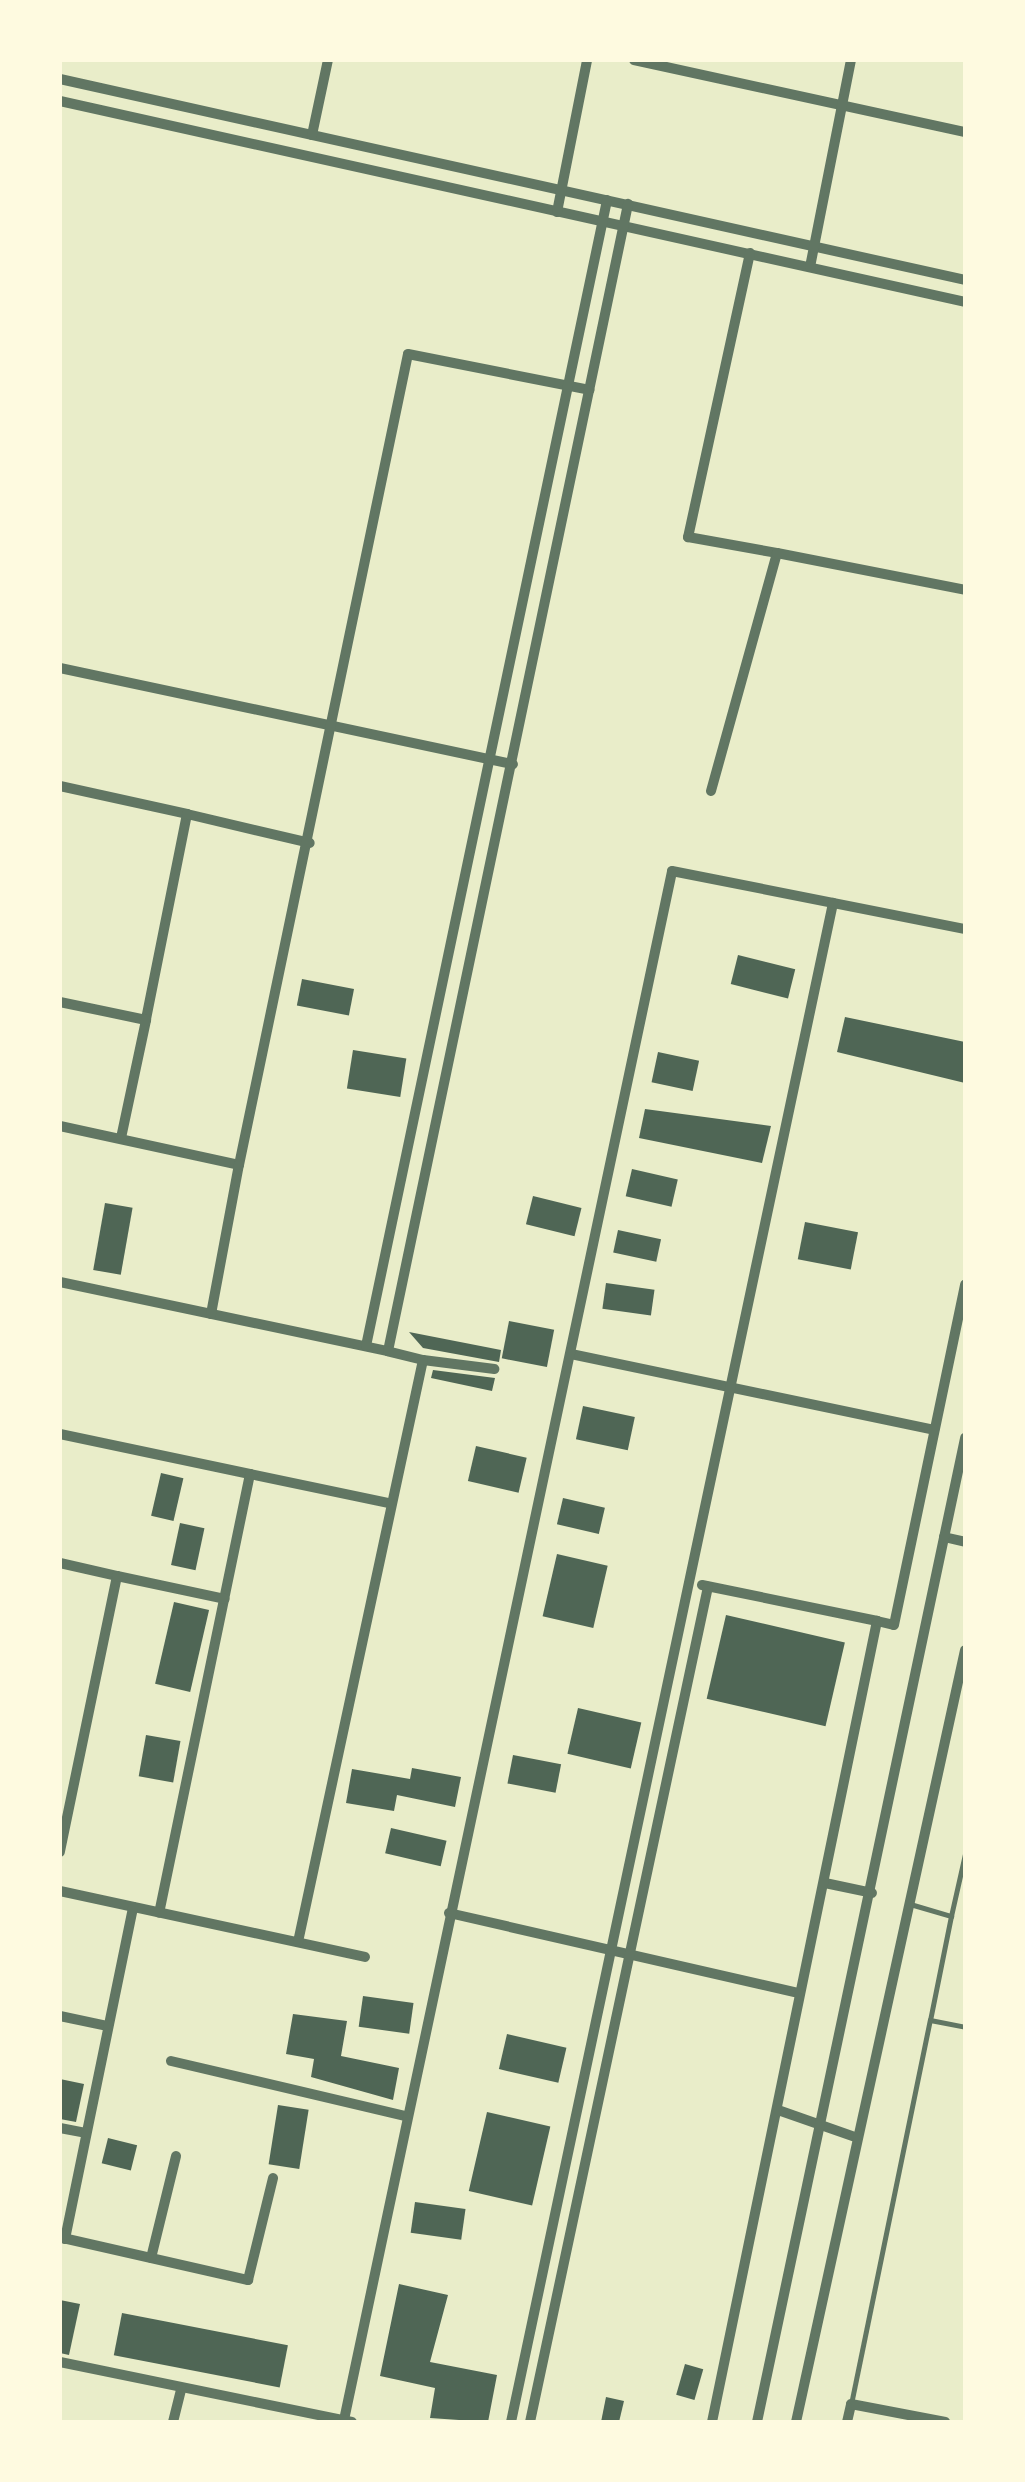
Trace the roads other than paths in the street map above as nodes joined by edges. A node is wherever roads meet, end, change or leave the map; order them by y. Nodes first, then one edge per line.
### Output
1 (328, 60) edge
2 (587, 60) edge
3 (634, 60) edge
4 (696, 60) edge
5 (851, 60) edge
6 (694, 73) junction
7 (60, 79) edge
8 (60, 101) edge
9 (843, 106) junction
10 (965, 132) edge
11 (312, 135) junction
12 (562, 190) junction
13 (607, 200) junction
14 (628, 204) junction
15 (557, 212) junction
16 (602, 223) junction
17 (624, 228) junction
18 (816, 245) junction
19 (750, 253) junction
20 (810, 267) junction
21 (965, 280) edge
22 (965, 302) edge
23 (566, 386) junction
24 (589, 390) junction
25 (777, 553) junction
26 (965, 590) edge
27 (60, 668) edge
28 (333, 726) junction
29 (488, 759) junction
30 (512, 764) junction
31 (60, 786) edge
32 (711, 792) dead end
33 (187, 814) junction
34 (310, 842) junction
35 (833, 903) junction
36 (965, 929) edge
37 (60, 1002) edge
38 (146, 1020) junction
39 (60, 1126) edge
40 (121, 1138) junction
41 (239, 1164) junction
42 (60, 1282) edge
43 (965, 1284) edge
44 (211, 1314) junction
45 (366, 1346) junction
46 (388, 1351) junction
47 (571, 1354) junction
48 (424, 1360) junction
49 (494, 1369) dead end
50 (733, 1388) junction
51 (934, 1430) junction
52 (60, 1434) edge
53 (965, 1438) edge
54 (250, 1474) junction
55 (390, 1502) junction
56 (944, 1537) junction
57 (965, 1542) edge
58 (60, 1563) edge
59 (117, 1576) junction
60 (692, 1582) junction
61 (708, 1586) junction
62 (224, 1599) junction
63 (877, 1621) junction
64 (965, 1650) edge
65 (60, 1852) edge
66 (965, 1854) edge
67 (826, 1883) junction
68 (60, 1891) edge
69 (872, 1893) junction
70 (910, 1904) junction
71 (133, 1908) junction
72 (159, 1913) junction
73 (448, 1914) junction
74 (952, 1916) junction
75 (298, 1942) junction
76 (612, 1950) junction
77 (629, 1954) junction
78 (365, 1957) dead end
79 (799, 1993) junction
80 (60, 2016) edge
81 (930, 2020) junction
82 (108, 2026) junction
83 (965, 2027) edge
84 (171, 2060) dead end
85 (778, 2110) junction
86 (406, 2116) junction
87 (819, 2125) junction
88 (60, 2128) edge
89 (86, 2133) junction
90 (855, 2137) junction
91 (176, 2156) dead end
92 (273, 2178) dead end
93 (63, 2238) edge
94 (151, 2258) junction
95 (60, 2362) edge
96 (180, 2388) junction
97 (851, 2404) junction
98 (348, 2421) edge
99 (173, 2422) edge
100 (511, 2422) edge
101 (530, 2422) edge
102 (712, 2422) edge
103 (757, 2422) edge
104 (796, 2422) edge
105 (847, 2422) edge
106 (946, 2422) edge

1 - 11 street
2 - 12 street
3 - 6 street
4 - 6 street
5 - 9 street
6 - 9 street
7 - 11 street
8 - 15 street
9 - 10 street
9 - 18 street
11 - 12 street
12 - 13 street
12 - 15 street
13 - 14 street
13 - 16 street
14 - 17 street
14 - 18 street
15 - 16 street
16 - 17 street
16 - 23 street
17 - 19 street
17 - 24 street
18 - 20 street
18 - 21 street
19 - 20 street
19 - 25 street
20 - 22 street
23 - 24 street
23 - 28 street
23 - 29 street
24 - 30 street
25 - 26 street
25 - 32 street
27 - 28 street
28 - 29 street
28 - 34 street
29 - 30 street
29 - 45 street
30 - 46 street
31 - 33 street
33 - 34 street
33 - 38 street
34 - 41 street
35 - 36 street
35 - 47 street
35 - 50 street
37 - 38 street
38 - 40 street
39 - 40 street
40 - 41 street
41 - 44 street
42 - 44 street
43 - 51 street
44 - 45 street
45 - 46 street
46 - 48 street
47 - 50 street
47 - 73 street
48 - 49 street
48 - 55 street
50 - 51 street
50 - 60 street
51 - 63 street
52 - 54 street
53 - 56 street
54 - 55 street
54 - 62 street
55 - 75 street
56 - 57 street
56 - 69 street
58 - 59 street
59 - 62 street
59 - 65 street
60 - 61 street
60 - 76 street
61 - 63 street
61 - 77 street
62 - 72 street
63 - 67 street
64 - 70 street
66 - 74 lane
67 - 69 street
67 - 79 street
68 - 71 street
69 - 87 street
70 - 74 lane
70 - 90 street
71 - 72 street
71 - 82 street
72 - 75 street
73 - 76 street
73 - 86 street
74 - 81 lane
75 - 78 street
76 - 77 street
76 - 100 street
77 - 79 street
77 - 101 street
79 - 85 street
80 - 82 street
81 - 83 lane
81 - 97 lane
82 - 89 street
84 - 86 street
85 - 87 street
85 - 102 street
86 - 98 street
87 - 90 street
87 - 103 street
88 - 89 street
89 - 93 street
90 - 104 street
91 - 94 street
92 - 94 street
93 - 94 street
95 - 96 street
96 - 98 street
96 - 99 street
97 - 105 street
97 - 106 street

